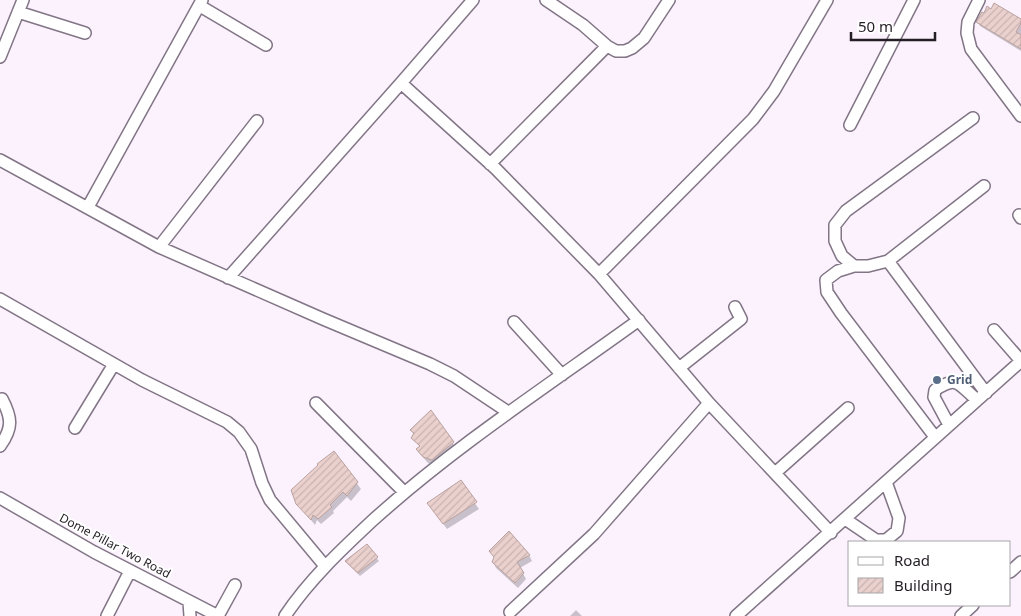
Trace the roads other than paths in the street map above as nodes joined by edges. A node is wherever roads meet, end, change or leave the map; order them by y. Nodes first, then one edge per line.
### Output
1 (23, 0) edge
2 (473, 0) edge
3 (546, 0) edge
4 (669, 0) edge
5 (827, 0) edge
6 (914, 0) edge
7 (980, 0) edge
8 (201, 3) edge
9 (18, 12) junction
10 (86, 33) dead end
11 (266, 45) dead end
12 (607, 46) junction
13 (0, 57) edge
14 (402, 83) junction
15 (1021, 116) edge
16 (973, 118) dead end
17 (256, 121) dead end
18 (850, 125) dead end
19 (0, 160) edge
20 (490, 164) junction
21 (984, 186) dead end
22 (88, 208) junction
23 (159, 247) junction
24 (888, 261) junction
25 (854, 266) junction
26 (599, 274) junction
27 (228, 278) junction
28 (0, 299) edge
29 (735, 306) dead end
30 (639, 320) junction
31 (514, 322) dead end
32 (994, 330) dead end
33 (1021, 361) edge
34 (114, 364) junction
35 (679, 368) junction
36 (562, 375) junction
37 (982, 396) junction
38 (2, 399) dead end
39 (316, 403) dead end
40 (709, 403) junction
41 (848, 408) dead end
42 (508, 412) junction
43 (949, 425) junction
44 (75, 428) dead end
45 (934, 438) junction
46 (0, 446) edge
47 (775, 473) junction
48 (886, 482) junction
49 (404, 492) junction
50 (0, 498) edge
51 (845, 519) junction
52 (830, 532) junction
53 (1021, 562) edge
54 (325, 566) junction
55 (130, 571) junction
56 (1011, 571) edge
57 (236, 585) dead end
58 (189, 602) junction
59 (973, 606) edge
60 (510, 612) dead end
61 (107, 616) edge
62 (190, 616) edge
63 (218, 616) edge
64 (285, 616) edge
65 (736, 616) edge
66 (961, 616) edge

1 - 9 street
2 - 14 street
3 - 12 street
4 - 12 street
5 - 26 street
6 - 18 street
7 - 15 street
8 - 11 street
8 - 22 street
9 - 10 street
9 - 13 street
12 - 20 street
14 - 20 street
14 - 27 street
16 - 25 street
17 - 23 street
19 - 22 street
20 - 26 street
21 - 24 street
22 - 23 street
23 - 27 street
24 - 25 street
24 - 37 street
25 - 45 street
26 - 30 street
27 - 42 street
28 - 34 street
29 - 35 street
30 - 35 street
30 - 36 street
31 - 36 street
32 - 33 street
33 - 37 street
34 - 44 street
34 - 54 street
35 - 40 street
36 - 42 street
37 - 43 street
37 - 43 street
38 - 46 street
39 - 49 street
40 - 47 street
40 - 60 street
41 - 47 street
42 - 49 street
43 - 45 street
45 - 48 street
47 - 52 street
48 - 51 street
48 - 51 street
49 - 54 street
50 - 55 street, Dome Pillar Two Road
51 - 52 street
52 - 65 street
53 - 56 street
54 - 64 street
55 - 58 street, Dome Pillar Two Road
55 - 61 street
57 - 63 street
58 - 62 street
58 - 63 street, Dome Pillar Two Road
59 - 66 street

